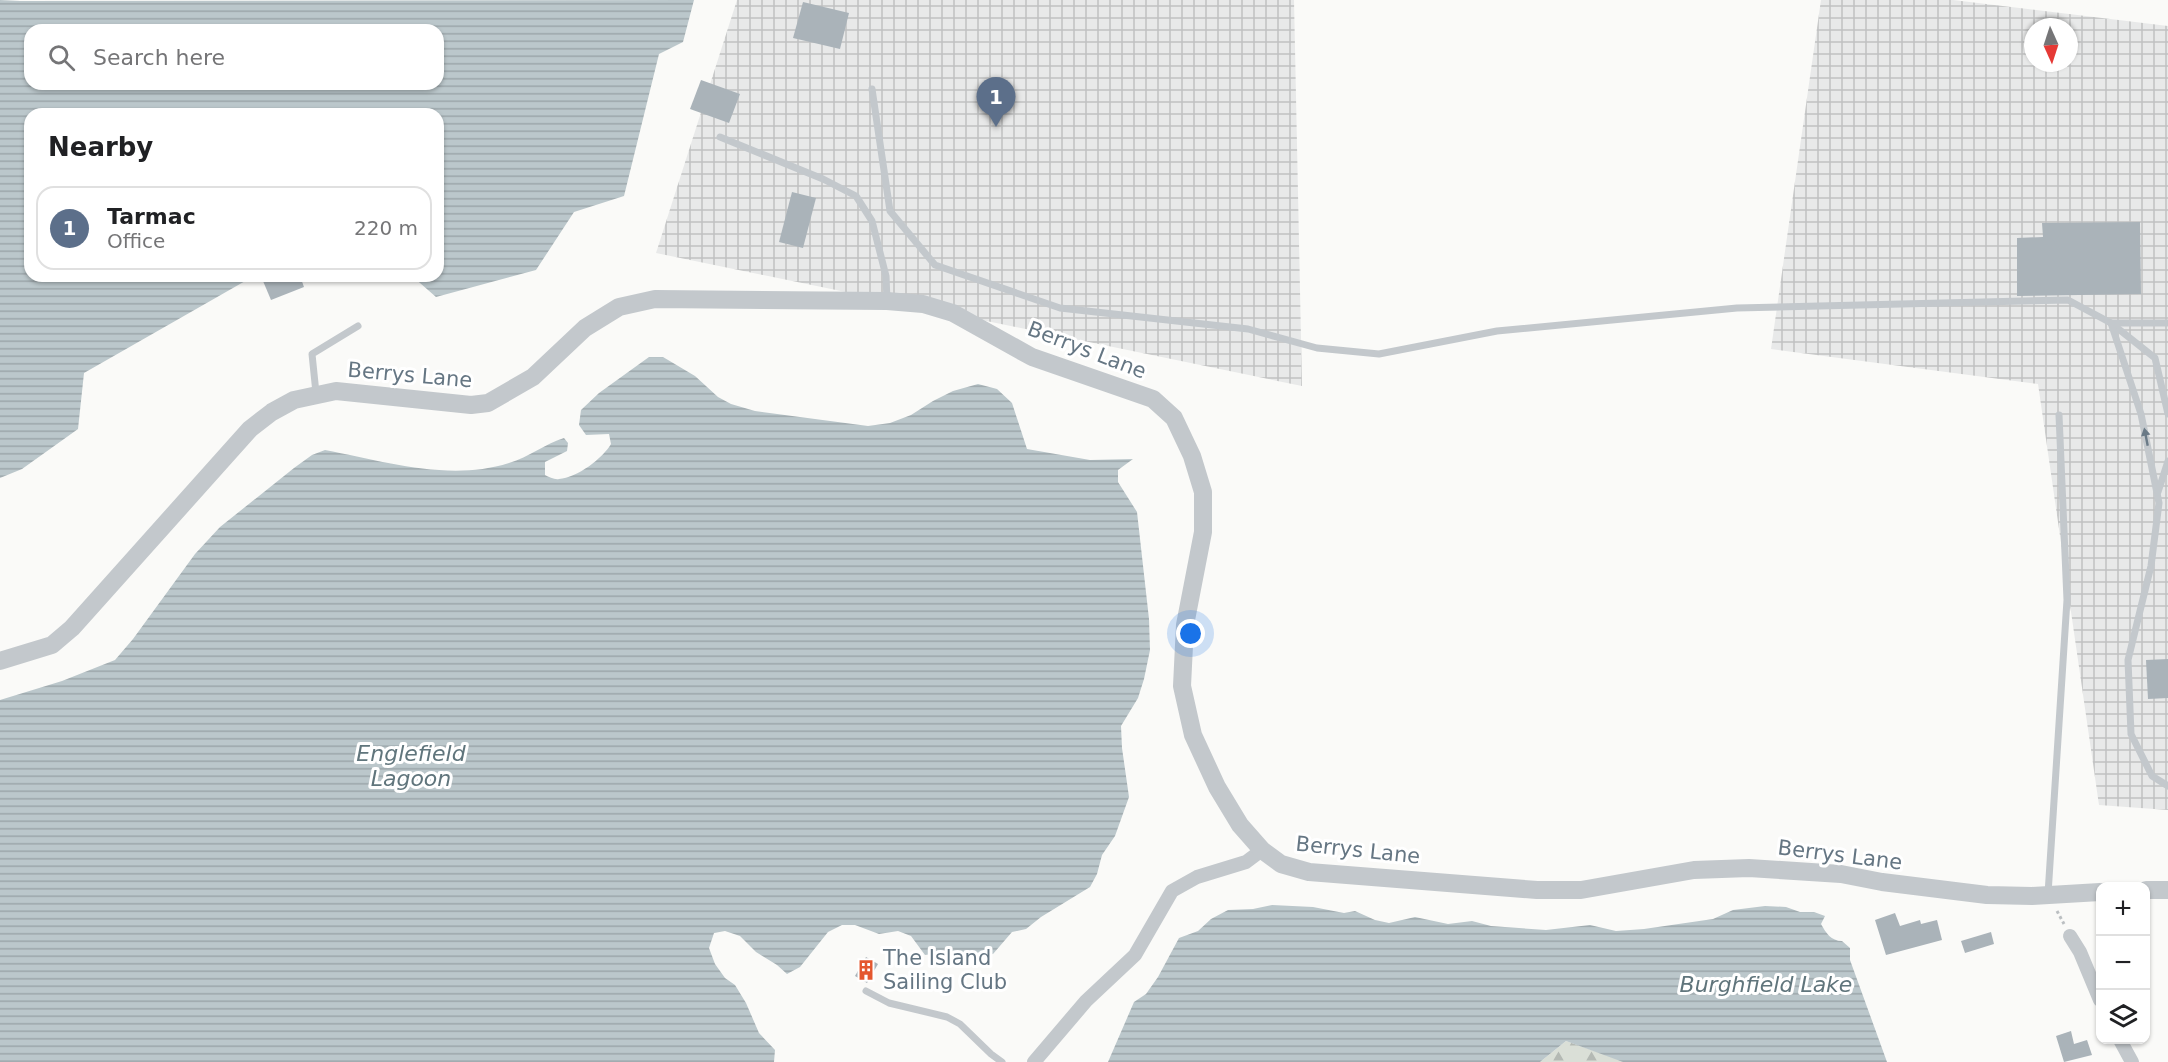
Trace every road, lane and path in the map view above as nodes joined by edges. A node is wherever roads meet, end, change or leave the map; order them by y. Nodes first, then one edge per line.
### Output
1 (872, 89) dead end
2 (720, 137) dead end
3 (887, 301) junction
4 (2111, 323) junction
5 (2168, 323) edge
6 (358, 326) dead end
7 (317, 395) junction
8 (2168, 414) edge
9 (2059, 415) dead end
10 (2168, 461) edge
11 (2157, 494) junction
12 (0, 661) edge
13 (2168, 786) edge
14 (1262, 850) junction
15 (2150, 890) edge
16 (2168, 890) edge
17 (2096, 892) edge
18 (2048, 894) junction
19 (2070, 936) joint
20 (2088, 940) dead end
21 (2080, 952) junction
22 (2096, 990) edge
23 (866, 991) dead end
24 (2122, 1044) edge
25 (1002, 1062) edge
26 (1034, 1062) edge
27 (2132, 1062) edge

1 - 4 lane
2 - 3 lane
3 - 7 street, Berrys Lane
3 - 14 street, Berrys Lane
4 - 5 lane
4 - 8 lane
11 -> 4 lane
6 - 7 lane
7 - 12 street, Berrys Lane
9 - 18 lane
10 - 11 lane
11 - 13 lane
14 - 18 street, Berrys Lane
14 - 26 street
15 - 16 street
17 - 18 street, Berrys Lane
18 - 19 path
19 - 21 street
20 - 21 street
21 - 22 street
23 - 25 lane
24 - 27 street

